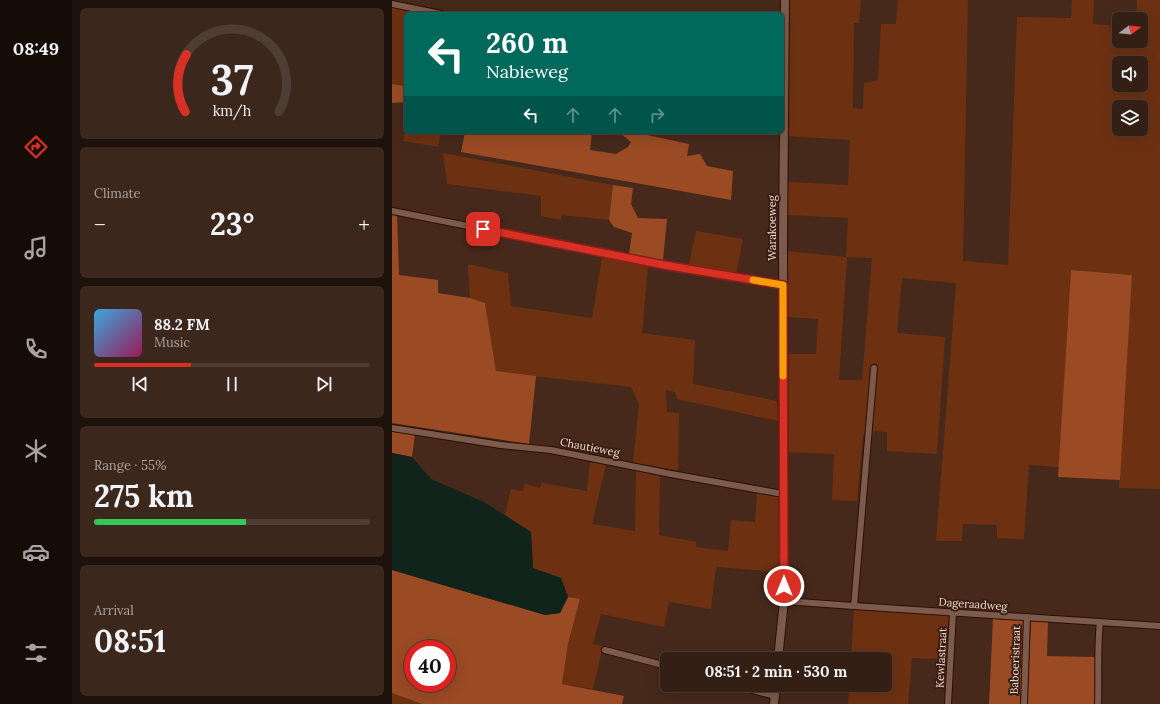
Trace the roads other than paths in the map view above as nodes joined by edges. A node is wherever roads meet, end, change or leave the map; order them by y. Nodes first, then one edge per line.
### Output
1 (785, 0) edge
2 (392, 4) edge
3 (432, 12) edge
4 (784, 39) edge
5 (783, 134) edge
6 (392, 211) edge
7 (783, 285) junction
8 (874, 368) dead end
9 (392, 428) edge
10 (783, 494) junction
11 (784, 601) junction
12 (854, 606) junction
13 (953, 612) junction
14 (1027, 617) junction
15 (1100, 622) junction
16 (1160, 626) edge
17 (605, 650) dead end
18 (779, 652) edge
19 (660, 664) edge
20 (753, 692) edge
21 (774, 700) edge
22 (948, 704) edge
23 (1024, 704) edge
24 (1098, 704) edge

1 - 4 street, Warakoeweg
2 - 3 street
5 - 7 street, Warakoeweg
6 - 7 street
7 - 10 street, Warakoeweg
8 - 12 street
9 - 10 street, Chautieweg
10 - 11 street, Warakoeweg
11 - 12 street, Dageraadweg
11 - 18 street, Warakoeweg
12 - 13 street, Dageraadweg
13 - 14 street, Dageraadweg
13 - 22 street, Kewlastraat
14 - 15 street, Dageraadweg
14 - 23 street, Baboeristraat
15 - 16 street, Dageraadweg
15 - 24 street
17 - 19 street
20 - 21 street

